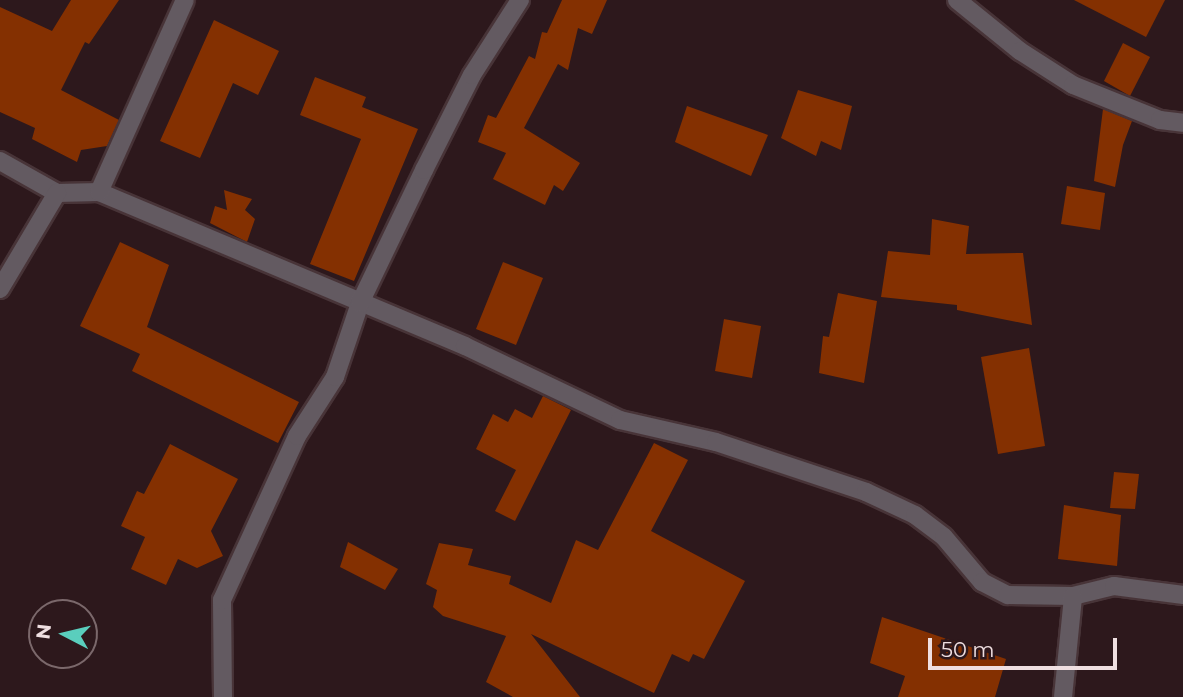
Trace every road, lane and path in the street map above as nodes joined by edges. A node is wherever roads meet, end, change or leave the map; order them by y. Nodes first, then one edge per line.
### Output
1 (185, 0) edge
2 (520, 0) edge
3 (957, 0) edge
4 (1183, 123) edge
5 (0, 161) edge
6 (99, 192) junction
7 (57, 193) junction
8 (0, 289) edge
9 (360, 303) junction
10 (1183, 595) edge
11 (1073, 596) junction
12 (223, 697) edge
13 (1063, 697) edge

1 - 6 street
2 - 9 street
3 - 4 street
5 - 7 street
6 - 7 street
6 - 9 street
7 - 8 street
9 - 11 street
9 - 12 street
10 - 11 street
11 - 13 street

